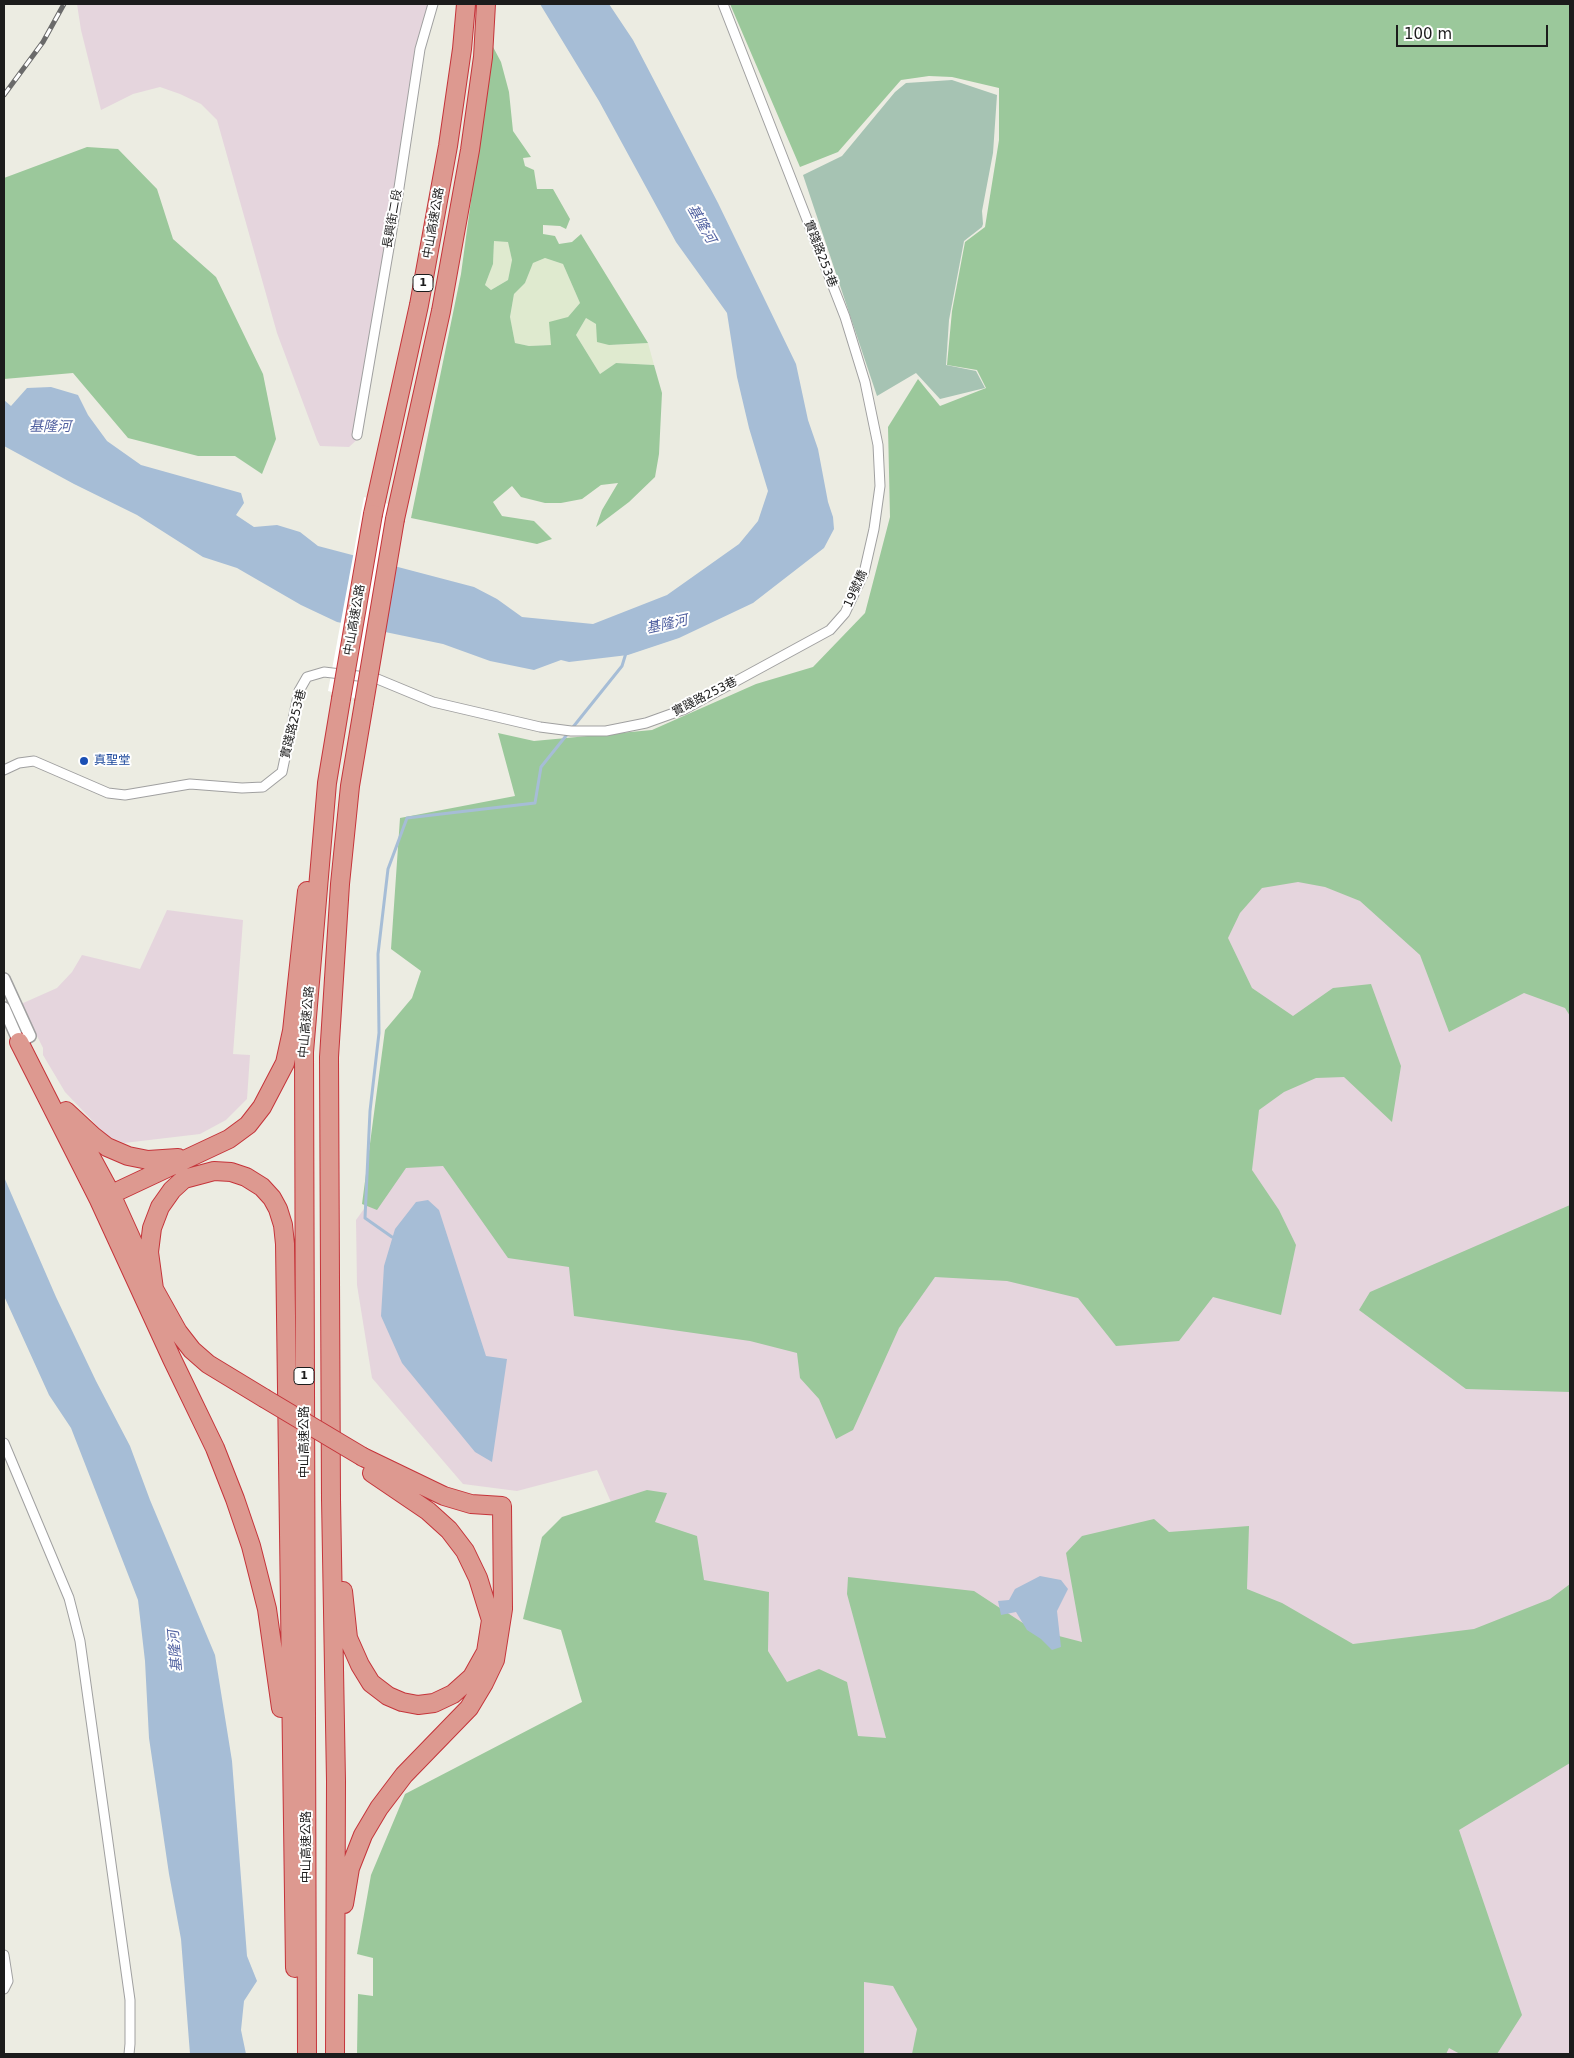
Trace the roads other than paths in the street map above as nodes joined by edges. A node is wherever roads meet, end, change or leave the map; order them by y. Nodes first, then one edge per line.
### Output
1 (433, 4) edge
2 (466, 4) edge
3 (486, 4) edge
4 (723, 4) edge
5 (357, 435) dead end
6 (877, 513) joint
7 (830, 630) joint
8 (4, 770) edge
9 (327, 783) junction
10 (4, 978) edge
11 (4, 1008) edge
12 (24, 1039) junction
13 (66, 1111) junction
14 (200, 1152) junction
15 (105, 1197) junction
16 (148, 1292) junction
17 (4, 1443) edge
18 (360, 1461) junction
19 (331, 1499) junction
20 (295, 1948) junction
21 (4, 1955) edge
22 (4, 1989) edge
23 (128, 2054) edge
24 (296, 2054) edge
25 (307, 2054) edge
26 (335, 2054) edge
27 (341, 2054) edge

1 - 5 street, 長興街二段
2 - 9 highway, 中山高速公路 / 1, bridge
3 - 19 highway, 中山高速公路 / 1, bridge
4 - 6 street, 實踐路253巷
6 - 7 street, 19號橋
7 - 8 street, 實踐路253巷
9 - 14 highway
9 - 25 highway, 中山高速公路 / 1
10 - 12 street
11 - 12 street
12 - 13 highway
12 - 15 highway
13 - 14 highway
13 - 15 highway
14 - 15 highway
15 - 16 highway
16 - 18 highway
16 - 20 highway
16 - 20 highway
17 - 23 street
18 - 19 highway
18 - 27 highway
19 - 26 highway, 中山高速公路 / 1
20 - 24 highway
21 - 22 street

